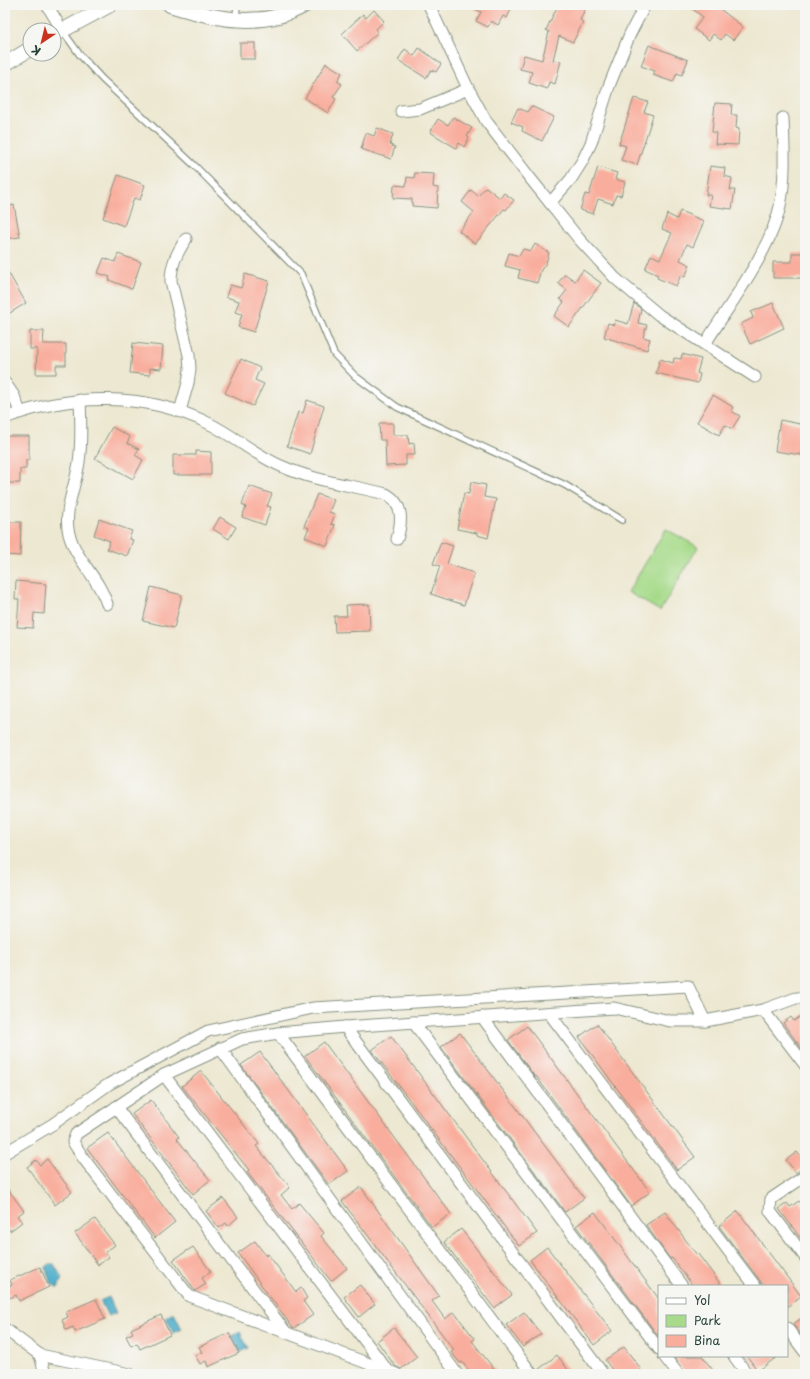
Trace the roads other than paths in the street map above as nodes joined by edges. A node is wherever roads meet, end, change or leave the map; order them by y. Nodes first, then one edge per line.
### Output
1 (47, 5) edge
2 (110, 5) edge
3 (170, 5) edge
4 (237, 5) edge
5 (305, 5) edge
6 (429, 5) edge
7 (645, 5) edge
8 (236, 20) junction
9 (54, 22) edge
10 (62, 31) edge
11 (62, 37) edge
12 (22, 54) edge
13 (5, 64) edge
14 (468, 89) junction
15 (401, 111) dead end
16 (783, 118) dead end
17 (550, 203) junction
18 (186, 239) dead end
19 (705, 344) junction
20 (755, 377) dead end
21 (5, 383) edge
22 (80, 400) junction
23 (180, 411) junction
24 (20, 412) junction
25 (5, 418) edge
26 (622, 520) dead end
27 (397, 539) dead end
28 (108, 604) dead end
29 (805, 998) edge
30 (764, 1010) junction
31 (548, 1013) junction
32 (482, 1017) junction
33 (705, 1021) junction
34 (414, 1022) junction
35 (345, 1027) junction
36 (278, 1033) junction
37 (220, 1048) junction
38 (805, 1065) edge
39 (164, 1075) junction
40 (116, 1107) junction
41 (5, 1154) edge
42 (805, 1176) edge
43 (805, 1257) edge
44 (681, 1285) edge
45 (754, 1285) edge
46 (5, 1329) edge
47 (788, 1329) edge
48 (286, 1332) junction
49 (658, 1348) edge
50 (805, 1352) edge
51 (40, 1355) junction
52 (665, 1357) edge
53 (735, 1357) edge
54 (391, 1372) edge
55 (45, 1374) edge
56 (130, 1374) edge
57 (457, 1374) edge
58 (532, 1374) edge
59 (603, 1374) edge
60 (678, 1374) edge
61 (747, 1374) edge

1 - 9 street
2 - 10 street
3 - 8 street
4 - 8 lane
5 - 8 street
6 - 14 street
7 - 17 street
11 - 26 lane
12 - 13 street
14 - 15 street
14 - 17 street
16 - 19 street
17 - 19 street
18 - 23 street
19 - 20 street
21 - 24 street
22 - 23 street
22 - 24 street
22 - 28 street
23 - 27 street
24 - 25 street
29 - 30 street
30 - 33 street
30 - 38 street
31 - 32 street
31 - 33 street
31 - 45 street
32 - 34 street
32 - 44 street
33 - 41 street
34 - 35 street
34 - 49 street
35 - 36 street
35 - 59 street
36 - 37 street
36 - 58 street
37 - 39 street
37 - 57 street
39 - 40 street
39 - 54 street
40 - 48 street
40 - 48 street
42 - 43 street
46 - 51 street
47 - 50 street
48 - 54 street
51 - 55 street
51 - 56 street
52 - 60 street
53 - 61 street

